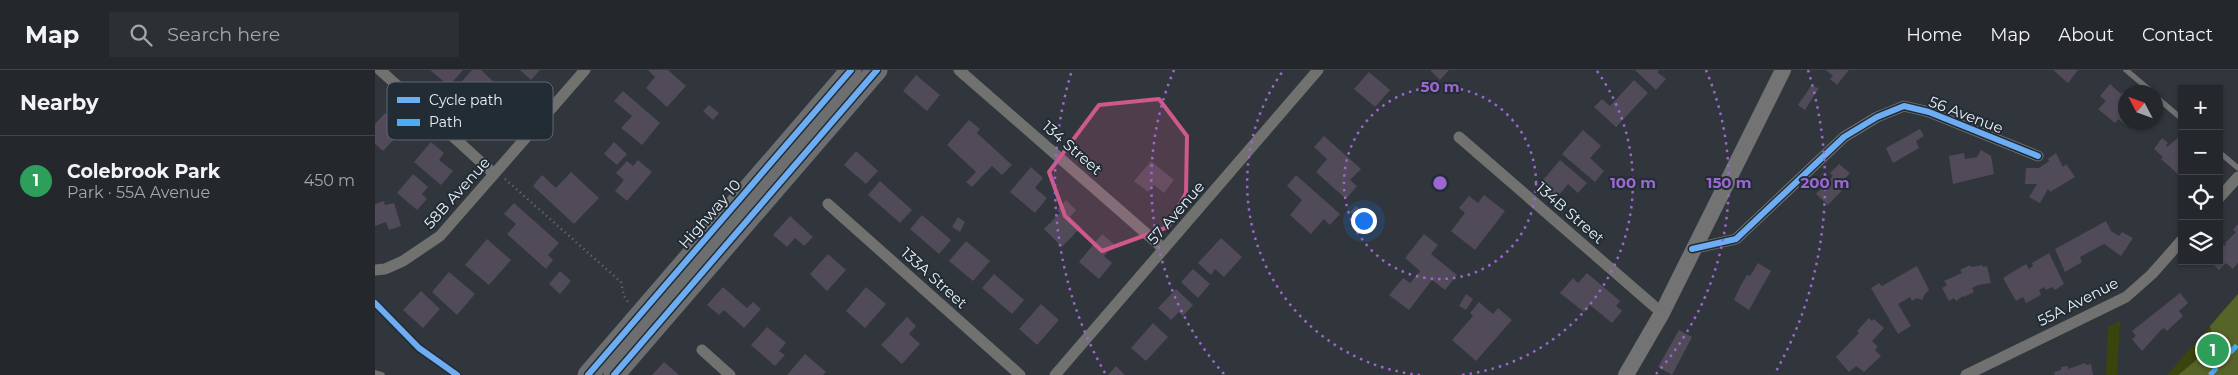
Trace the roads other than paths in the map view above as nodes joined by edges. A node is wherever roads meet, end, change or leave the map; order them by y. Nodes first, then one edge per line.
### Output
1 (381, 70) edge
2 (585, 70) edge
3 (851, 70) edge
4 (877, 70) edge
5 (959, 70) edge
6 (1318, 70) edge
7 (1783, 70) edge
8 (2126, 70) edge
9 (394, 82) edge
10 (2144, 85) edge
11 (2163, 103) edge
12 (553, 109) edge
13 (2178, 116) edge
14 (1459, 137) dead end
15 (459, 140) edge
16 (527, 140) edge
17 (2223, 155) edge
18 (2038, 156) dead end
19 (2238, 168) edge
20 (498, 175) junction
21 (2238, 177) edge
22 (2223, 194) edge
23 (829, 204) dead end
24 (2178, 245) edge
25 (1164, 249) junction
26 (1692, 249) junction
27 (375, 270) edge
28 (1662, 313) junction
29 (702, 350) dead end
30 (375, 373) edge
31 (1972, 374) edge
32 (382, 375) edge
33 (587, 375) edge
34 (614, 375) edge
35 (730, 375) edge
36 (1020, 375) edge
37 (1055, 375) edge
38 (1626, 375) edge

1 - 9 street
2 - 12 street, 58B Avenue
3 - 33 highway, Highway 10
4 - 34 highway
5 - 25 street, 134 Street
6 - 25 street, 57 Avenue
7 - 26 street
8 - 10 lane
11 - 13 lane
14 - 28 street, 134B Street
15 - 20 street
16 - 20 street, 58B Avenue
17 - 19 lane
18 - 26 street, 56 Avenue
20 - 27 street, 58B Avenue
21 - 22 street
23 - 36 street, 133A Street
24 - 31 street, 55A Avenue
25 - 37 street, 57 Avenue
26 - 28 street
28 - 38 street
29 - 35 street
30 - 32 lane

